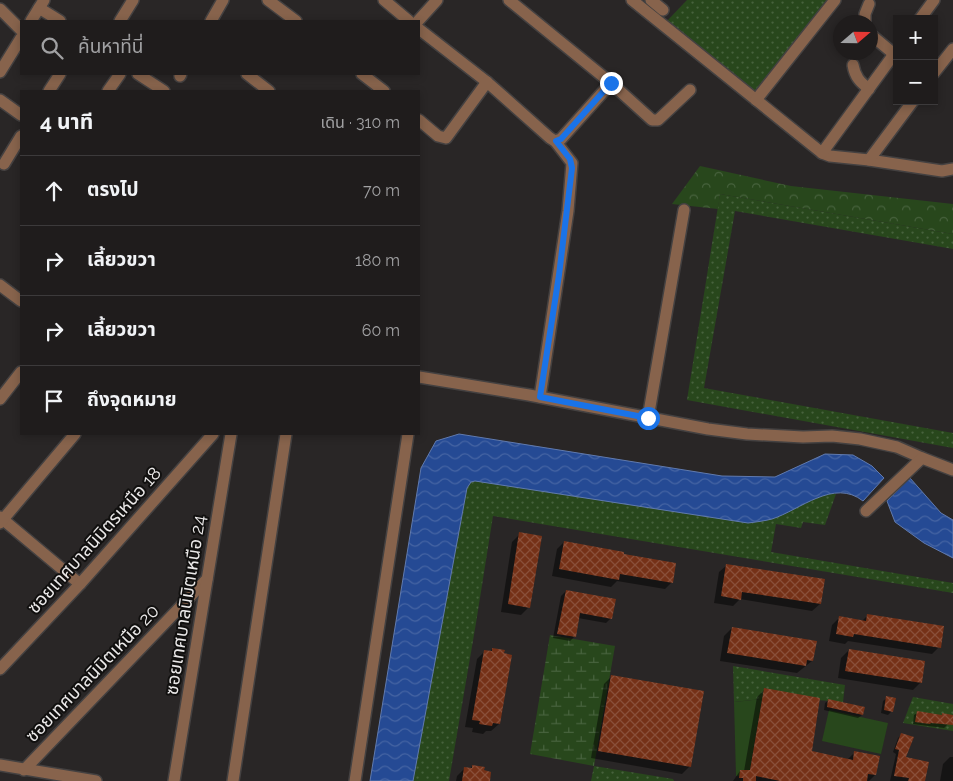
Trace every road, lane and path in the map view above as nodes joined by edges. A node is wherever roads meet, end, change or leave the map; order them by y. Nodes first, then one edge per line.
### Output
1 (133, 0) edge
2 (223, 0) edge
3 (268, 0) edge
4 (384, 0) edge
5 (437, 0) edge
6 (509, 0) edge
7 (632, 0) edge
8 (651, 0) edge
9 (835, 0) edge
10 (934, 0) edge
11 (42, 4) edge
12 (868, 4) dead end
13 (0, 9) edge
14 (663, 10) dead end
15 (865, 15) edge
16 (923, 15) edge
17 (32, 20) edge
18 (59, 20) edge
19 (121, 20) edge
20 (212, 20) edge
21 (295, 20) edge
22 (408, 20) edge
23 (419, 20) edge
24 (20, 29) edge
25 (420, 30) edge
26 (20, 40) edge
27 (878, 40) edge
28 (953, 48) edge
29 (893, 51) edge
30 (893, 55) edge
31 (853, 66) dead end
32 (938, 69) edge
33 (0, 72) edge
34 (59, 75) edge
35 (119, 75) edge
36 (140, 75) edge
37 (248, 75) edge
38 (363, 75) edge
39 (487, 82) junction
40 (611, 83) junction
41 (869, 89) junction
42 (50, 90) edge
43 (109, 90) edge
44 (162, 90) edge
45 (268, 90) edge
46 (383, 90) edge
47 (690, 90) dead end
48 (0, 100) edge
49 (756, 100) junction
50 (910, 105) edge
51 (20, 113) edge
52 (420, 121) edge
53 (20, 138) edge
54 (556, 141) junction
55 (822, 154) junction
56 (870, 160) junction
57 (4, 164) dead end
58 (953, 169) edge
59 (684, 210) dead end
60 (0, 285) edge
61 (20, 300) edge
62 (20, 373) edge
63 (420, 378) edge
64 (540, 397) junction
65 (0, 399) edge
66 (648, 418) junction
67 (74, 435) edge
68 (212, 435) edge
69 (231, 435) edge
70 (286, 435) edge
71 (408, 435) edge
72 (922, 458) junction
73 (953, 470) edge
74 (866, 511) dead end
75 (1, 520) edge
76 (207, 579) junction
77 (80, 584) junction
78 (0, 669) edge
79 (0, 765) edge
80 (24, 770) junction
81 (84, 780) edge
82 (96, 781) edge
83 (174, 781) edge
84 (233, 781) edge
85 (355, 781) edge

1 - 19 street
2 - 20 street
3 - 21 street
4 - 22 street
5 - 23 street
6 - 40 street
7 - 49 street
8 - 14 street
9 - 49 street
10 - 16 street
11 - 17 street
11 - 18 street
12 - 15 street
13 - 24 street
25 - 39 street
26 - 33 street
27 - 29 street
28 - 32 street
30 - 41 street
31 - 41 street
34 - 42 street
35 - 43 street
36 - 44 street
37 - 45 street
38 - 46 street
39 - 52 street
39 - 54 street
40 - 47 street
40 - 54 street
41 - 55 street
48 - 51 street
49 - 55 street
50 - 56 street
53 - 57 street
54 - 64 street
55 - 56 street
56 - 58 street
59 - 66 street
60 - 61 street
62 - 65 street
63 - 64 street
64 - 66 street
66 - 72 street
67 - 75 street
68 - 77 street, ซอยเทศบาลนิมิตรเหนือ 18
69 - 76 street, ซอยเทศบาลนิมิตเหนือ 24
70 - 84 street
71 - 85 street
72 - 73 street
72 - 74 street
75 - 77 street
76 - 80 street, ซอยเทศบาลนิมิตเหนือ 20
76 - 83 street, ซอยเทศบาลนิมิตเหนือ 24
77 - 78 street, ซอยเทศบาลนิมิตรเหนือ 18
79 - 80 street
80 - 81 street
81 - 82 street

